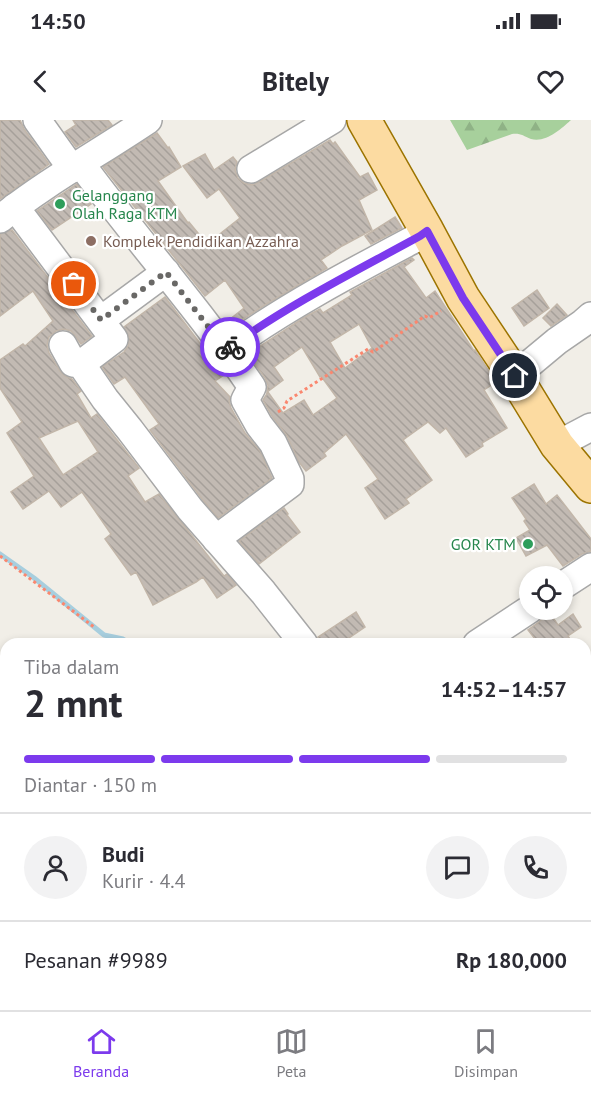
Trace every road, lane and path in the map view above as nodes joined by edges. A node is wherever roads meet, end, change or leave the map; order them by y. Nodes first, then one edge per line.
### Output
1 (37, 120) edge
2 (148, 120) edge
3 (332, 120) edge
4 (364, 120) edge
5 (77, 166) junction
6 (251, 169) dead end
7 (8, 213) edge
8 (427, 231) junction
9 (166, 272) junction
10 (463, 298) junction
11 (591, 316) edge
12 (101, 320) junction
13 (545, 341) dead end
14 (226, 350) junction
15 (513, 373) junction
16 (260, 425) junction
17 (591, 427) edge
18 (557, 445) junction
19 (591, 486) edge
20 (216, 539) junction
21 (0, 556) edge
22 (591, 567) edge
23 (573, 579) edge
24 (519, 616) edge
25 (94, 627) dead end
26 (299, 638) edge
27 (486, 638) edge

1 - 5 street
2 - 5 street
3 - 6 street
4 - 8 main road
5 - 7 street
5 - 9 street
7 - 12 street
8 - 10 main road
8 - 14 street
9 - 12 street
9 - 14 street
10 - 15 main road
10 - 16 path
11 - 15 street
12 - 20 street
13 - 15 street
14 - 16 street
15 - 18 main road
16 - 20 street
17 - 18 street
18 - 19 main road
20 - 26 street
21 - 25 path
22 - 23 street
24 - 27 street

